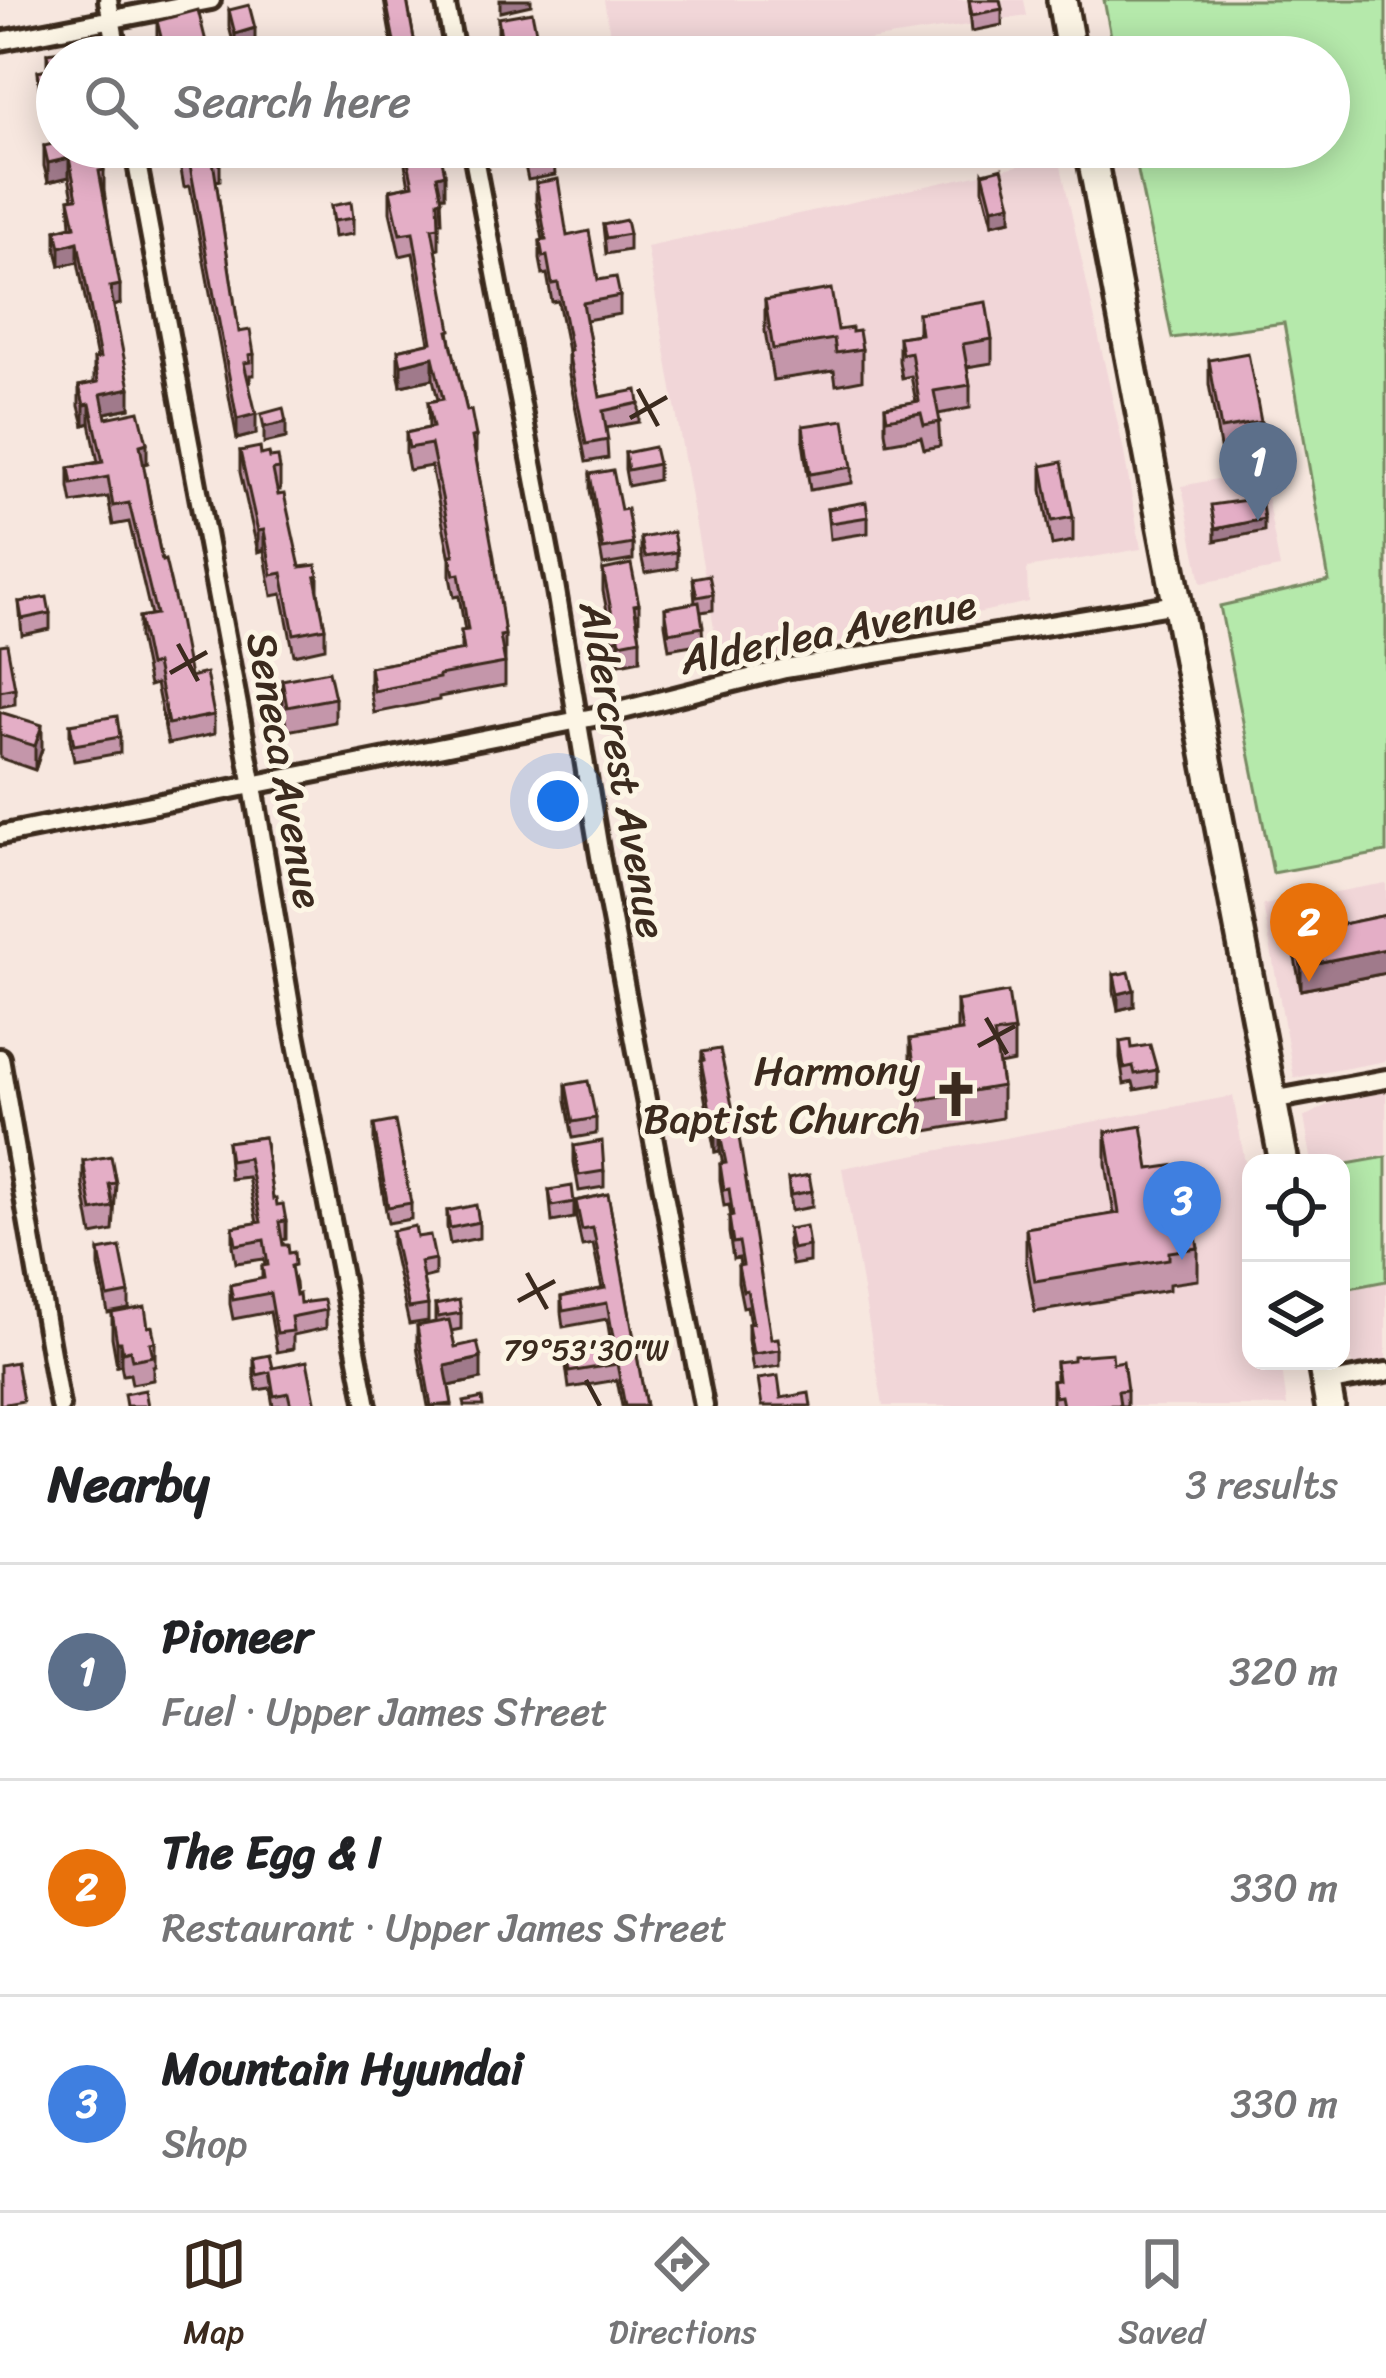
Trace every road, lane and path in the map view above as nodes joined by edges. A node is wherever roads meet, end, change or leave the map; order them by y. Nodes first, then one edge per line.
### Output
1 (211, 0) edge
2 (445, 0) edge
3 (1062, 0) edge
4 (110, 9) edge
5 (452, 36) edge
6 (1068, 36) edge
7 (0, 41) edge
8 (138, 168) edge
9 (476, 168) edge
10 (1094, 168) edge
11 (1177, 604) junction
12 (577, 720) junction
13 (253, 786) junction
14 (0, 835) edge
15 (0, 1058) edge
16 (1386, 1079) edge
17 (1272, 1100) junction
18 (1282, 1154) edge
19 (1386, 1372) edge
20 (1326, 1383) edge
21 (60, 1406) edge
22 (367, 1406) edge
23 (704, 1406) edge

1 - 4 street
2 - 5 street
3 - 6 main road
4 - 7 street
8 - 13 street, Seneca Avenue
9 - 12 street, Aldercrest Avenue
10 - 11 main road
11 - 12 street, Alderlea Avenue
11 - 17 main road
12 - 13 street, Alderlea Avenue
12 - 23 street, Aldercrest Avenue
13 - 14 street, Alderlea Avenue
13 - 22 street, Seneca Avenue
15 - 21 street
16 - 17 street
17 - 18 main road
19 - 20 street

